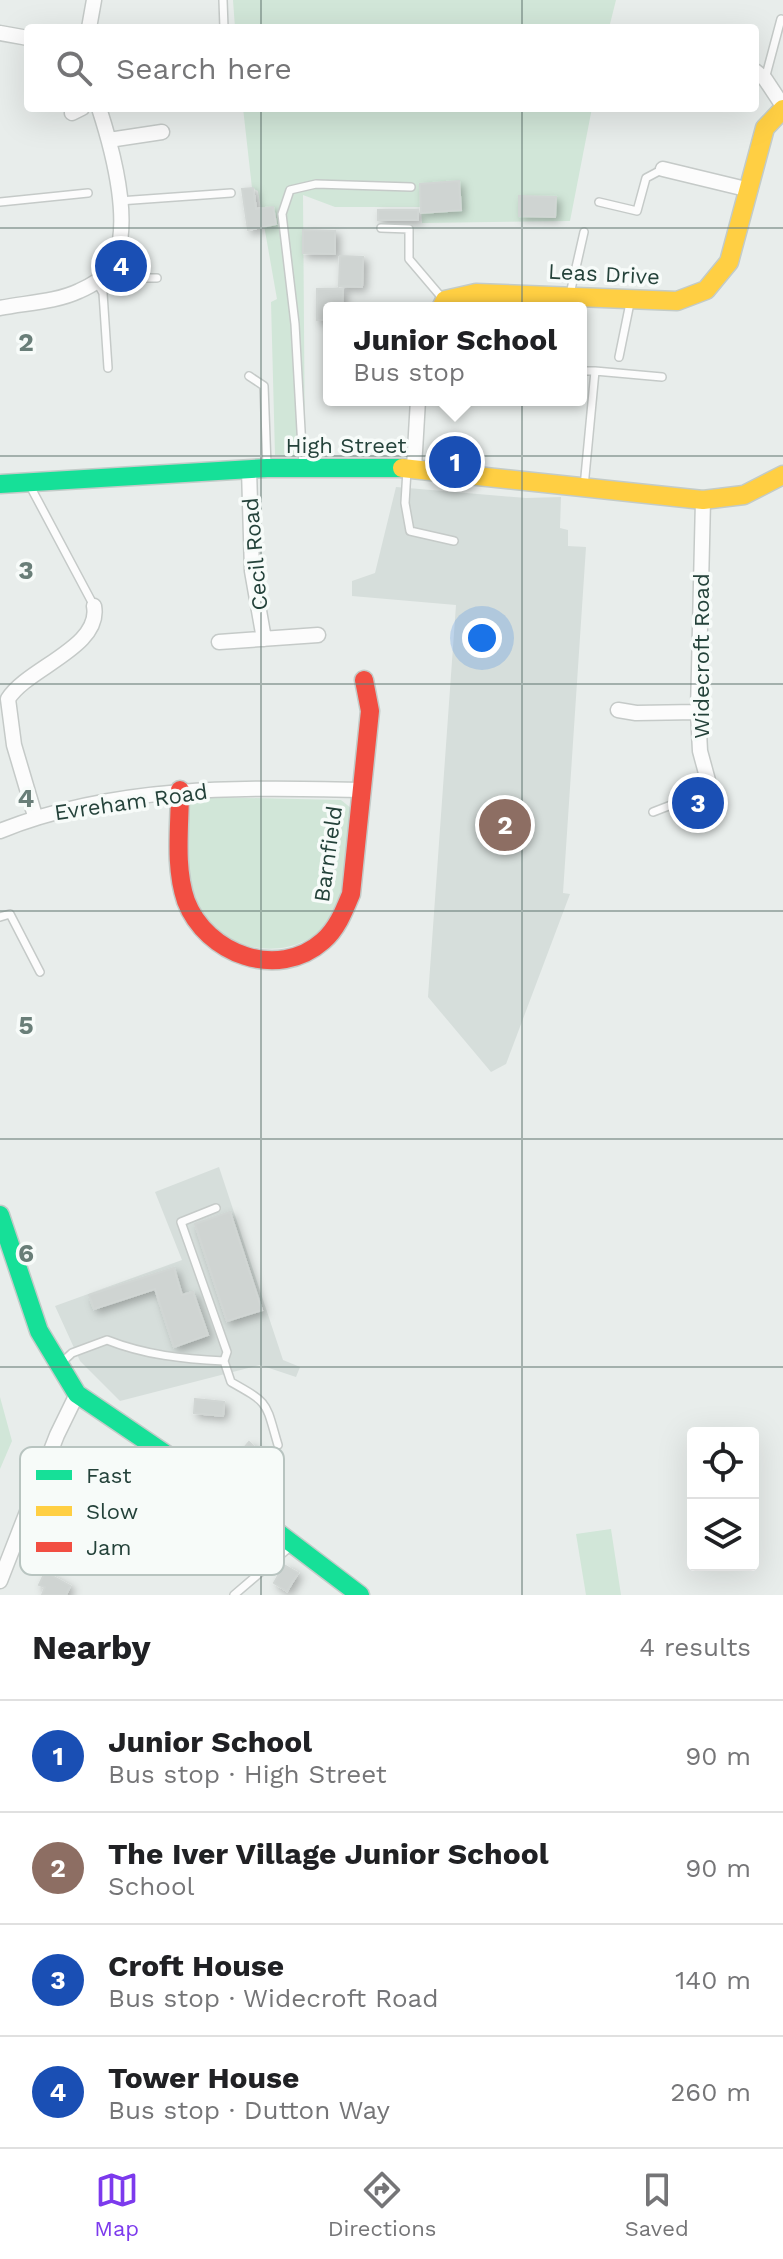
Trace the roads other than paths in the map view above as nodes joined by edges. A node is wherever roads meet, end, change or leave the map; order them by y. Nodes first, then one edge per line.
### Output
1 (94, 0) edge
2 (223, 0) edge
3 (781, 19) edge
4 (90, 24) edge
5 (224, 24) edge
6 (0, 33) edge
7 (24, 37) edge
8 (760, 75) edge
9 (783, 107) edge
10 (100, 112) edge
11 (162, 132) dead end
12 (109, 140) junction
13 (663, 169) joint
14 (411, 187) dead end
15 (750, 190) junction
16 (88, 193) dead end
17 (231, 193) dead end
18 (119, 201) junction
19 (0, 202) edge
20 (599, 202) dead end
21 (381, 228) dead end
22 (584, 232) dead end
23 (102, 277) junction
24 (157, 278) dead end
25 (570, 296) junction
26 (631, 301) junction
27 (441, 302) edge
28 (449, 302) edge
29 (0, 308) edge
30 (619, 357) dead end
31 (108, 368) dead end
32 (587, 371) edge
33 (595, 371) junction
34 (249, 376) dead end
35 (662, 377) dead end
36 (417, 406) edge
37 (303, 468) junction
38 (411, 468) junction
39 (258, 469) junction
40 (783, 477) edge
41 (29, 482) junction
42 (0, 484) edge
43 (584, 487) junction
44 (703, 500) junction
45 (454, 541) dead end
46 (94, 606) joint
47 (318, 635) dead end
48 (264, 639) junction
49 (219, 642) dead end
50 (364, 680) dead end
51 (618, 710) dead end
52 (698, 712) junction
53 (180, 790) junction
54 (361, 790) junction
55 (710, 790) junction
56 (716, 810) dead end
57 (653, 812) dead end
58 (35, 816) junction
59 (0, 831) edge
60 (0, 917) edge
61 (40, 972) dead end
62 (216, 1208) dead end
63 (0, 1215) edge
64 (224, 1361) junction
65 (55, 1368) junction
66 (77, 1394) junction
67 (278, 1445) dead end
68 (52, 1447) edge
69 (155, 1447) edge
70 (20, 1530) edge
71 (284, 1540) edge
72 (291, 1546) junction
73 (284, 1552) edge
74 (257, 1575) edge
75 (0, 1581) edge
76 (234, 1595) edge
77 (360, 1595) edge

1 - 4 street
2 - 5 lane
3 - 8 lane
6 - 7 street
8 - 9 street, Leas Drive
9 - 15 street, Leas Drive
10 - 12 street
11 - 12 street
12 - 18 street
13 - 15 street
13 - 20 lane
14 - 37 lane
15 - 26 street, Leas Drive
16 - 19 lane
17 - 18 lane
18 - 23 street
21 - 27 lane
22 - 25 lane
23 - 24 lane
23 - 29 street
23 - 31 lane
25 - 26 street, Leas Drive
25 - 28 street, Leas Drive
26 - 30 lane
32 - 33 lane
33 - 35 lane
33 - 43 lane
34 - 39 lane
36 - 38 street
37 - 38 street, High Street
37 - 39 street, High Street
38 - 43 street, High Street
38 - 45 lane
39 - 41 street, High Street
39 - 48 street, Cecil Road
40 - 44 street, High Street
41 - 42 street, High Street
41 - 46 lane
43 - 44 street, High Street
44 - 52 street, Widecroft Road
46 - 58 street
47 - 48 street
48 - 49 street
50 - 54 street, Barnfield
51 - 52 street
52 - 55 street, Widecroft Road
53 - 54 street, Evreham Road
53 - 54 street, Barnfield
53 - 58 street, Evreham Road
55 - 56 street, Widecroft Road
55 - 57 lane
58 - 59 street, Evreham Road
60 - 61 lane
62 - 64 lane
63 - 65 street
64 - 65 lane
64 - 67 lane
65 - 66 street
66 - 68 street
66 - 69 street
70 - 75 street
71 - 72 street
72 - 73 lane
72 - 77 street
74 - 76 lane

